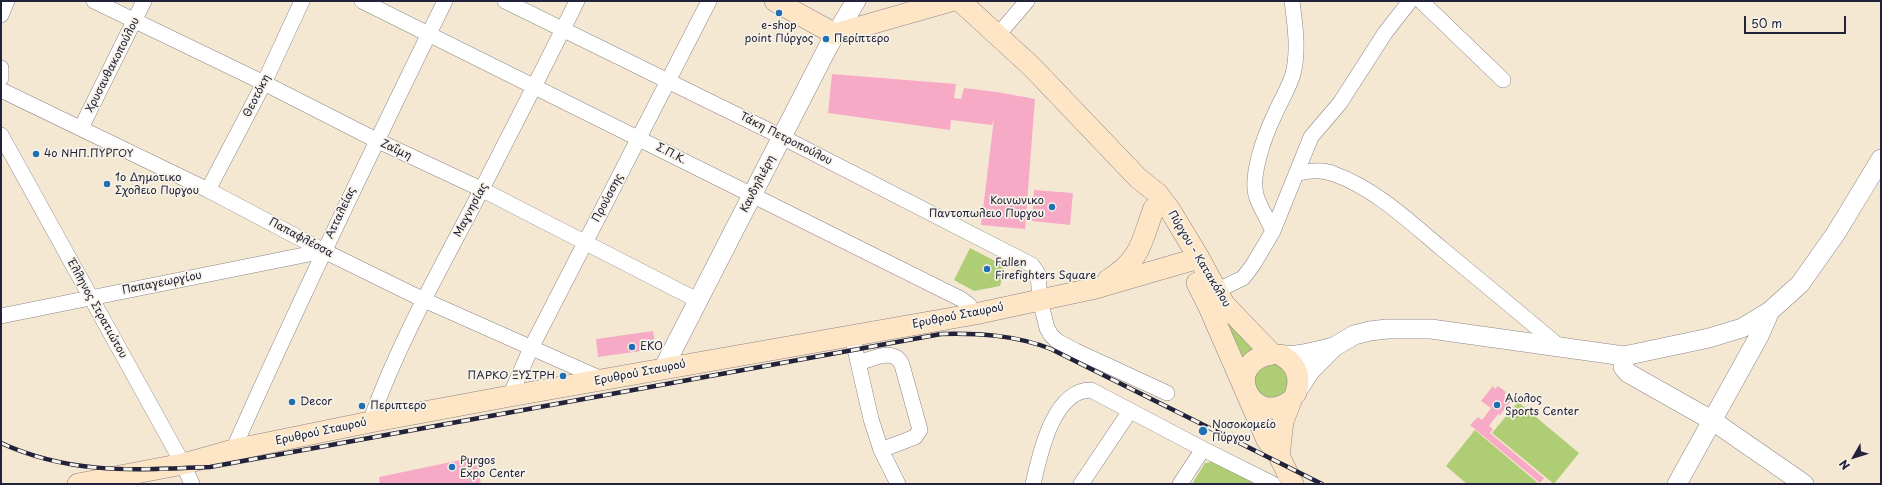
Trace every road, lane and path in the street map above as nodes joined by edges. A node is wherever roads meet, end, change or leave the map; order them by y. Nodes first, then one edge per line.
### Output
1 (8, 1) edge
2 (94, 1) edge
3 (144, 1) edge
4 (302, 1) edge
5 (362, 1) edge
6 (445, 1) edge
7 (505, 1) edge
8 (577, 1) edge
9 (709, 1) edge
10 (775, 1) edge
11 (856, 1) edge
12 (951, 1) edge
13 (960, 1) edge
14 (1027, 1) edge
15 (1292, 1) edge
16 (1410, 1) edge
17 (1421, 1) edge
18 (1, 14) edge
19 (135, 20) junction
20 (563, 30) junction
21 (429, 34) junction
22 (835, 34) junction
23 (998, 35) junction
24 (1, 68) edge
25 (1, 78) edge
26 (1503, 80) dead end
27 (668, 81) junction
28 (264, 83) junction
29 (535, 87) junction
30 (1, 90) edge
31 (81, 128) junction
32 (1, 135) edge
33 (782, 137) junction
34 (640, 139) junction
35 (376, 140) junction
36 (1881, 158) edge
37 (1298, 172) junction
38 (1138, 178) junction
39 (482, 189) junction
40 (208, 190) junction
41 (753, 195) junction
42 (1154, 208) junction
43 (1273, 231) junction
44 (585, 243) junction
45 (324, 250) junction
46 (1193, 260) junction
47 (1096, 288) junction
48 (1216, 291) junction
49 (90, 297) junction
50 (424, 300) junction
51 (696, 300) junction
52 (1040, 300) junction
53 (1770, 311) junction
54 (975, 314) junction
55 (1, 316) edge
56 (852, 336) junction
57 (1334, 347) junction
58 (1560, 347) junction
59 (532, 348) junction
60 (1276, 354) junction
61 (1624, 356) junction
62 (858, 363) junction
63 (663, 369) junction
64 (605, 380) junction
65 (1246, 392) junction
66 (1167, 393) dead end
67 (510, 396) junction
68 (1293, 397) junction
69 (1130, 411) junction
70 (1713, 420) junction
71 (370, 422) junction
72 (1203, 449) junction
73 (233, 450) junction
74 (881, 450) junction
75 (183, 464) junction
76 (1282, 476) edge
77 (78, 484) edge
78 (192, 484) edge
79 (898, 484) edge
80 (1034, 484) edge
81 (1081, 484) edge
82 (1180, 484) edge
83 (1677, 484) edge
84 (1804, 484) edge

1 - 18 street
2 - 19 street, Ζαΐμη
3 - 19 street, Χρυσανθακοπούλου
4 - 28 street, Θεοτόκη
5 - 21 street, Σ.Π.Κ.
6 - 21 street, Ατταλείας
7 - 20 street, Τάκη Πετροπούλου
8 - 20 street, Μαγνησίας
9 - 27 street, Προύσσης
10 - 22 main road
11 - 22 street, Κανδηλιέρη
12 - 22 main road
13 - 23 main road, Πύργου - Κατακόλου
14 - 23 street
15 - 43 street
16 - 37 street
17 - 26 street
19 - 28 street, Ζαΐμη
19 - 31 street, Χρυσανθακοπούλου
20 - 27 street, Τάκη Πετροπούλου
20 - 29 street, Μαγνησίας
21 - 29 street, Σ.Π.Κ.
21 - 35 street, Ατταλείας
22 - 33 street, Κανδηλιέρη
23 - 38 main road, Πύργου - Κατακόλου
24 - 25 street
27 - 33 street, Τάκη Πετροπούλου
27 - 34 street, Προύσσης
28 - 35 street, Ζαΐμη
28 - 40 street, Θεοτόκη
29 - 34 street, Σ.Π.Κ.
29 - 39 street, Μαγνησίας
30 - 31 street, Παπαφλέσσα
31 - 40 street, Παπαφλέσσα
32 - 49 street, Έλληνος Στρατιώτου
33 - 41 street, Κανδηλιέρη
33 - 52 street, Τάκη Πετροπούλου
34 - 41 street, Σ.Π.Κ.
34 - 44 street, Προύσσης
35 - 39 street, Ζαΐμη
35 - 45 street, Ατταλείας
36 - 53 street
37 - 43 street
37 - 58 street
38 - 42 main road, Πύργου - Κατακόλου
38 - 46 main road, Πύργου - Κατακόλου
39 - 44 street, Ζαΐμη
39 - 50 street, Μαγνησίας
40 - 45 street, Παπαφλέσσα
41 - 51 street, Κανδηλιέρη
41 - 54 street, Σ.Π.Κ.
42 - 46 main road, Πύργου - Κατακόλου
42 - 47 main road
43 - 48 street
44 - 51 street, Ζαΐμη
44 - 59 street, Προύσσης
45 - 49 street, Παπαγεωργίου
45 - 50 street, Παπαφλέσσα
45 - 73 street, Ατταλείας
46 - 47 main road, Ερυθρού Σταυρού
46 - 48 main road, Πύργου - Κατακόλου
46 - 65 main road, Πύργου - Κατακόλου
47 - 52 main road, Ερυθρού Σταυρού
48 - 60 main road, Πύργου - Κατακόλου
49 - 55 street, Παπαγεωργίου
49 - 75 street, Έλληνος Στρατιώτου
50 - 59 street, Παπαφλέσσα
50 - 71 street, Μαγνησίας
51 - 63 street, Κανδηλιέρη
52 - 54 main road, Ερυθρού Σταυρού
52 - 66 street, Τάκη Πετροπούλου
53 - 61 street
53 - 70 street
54 - 56 main road, Ερυθρού Σταυρού
56 - 62 street
56 - 63 main road, Ερυθρού Σταυρού
57 - 58 street
57 - 60 street
57 - 68 street
58 - 61 street
59 - 64 street, Παπαφλέσσα
59 - 67 street, Προύσσης
60 - 65 main road, Πύργου - Κατακόλου
60 - 68 main road, Πύργου - Κατακόλου
61 - 70 street
62 - 74 street
62 - 74 street
63 - 64 main road, Ερυθρού Σταυρού
64 - 67 main road, Ερυθρού Σταυρού
65 - 68 main road, Πύργου - Κατακόλου
65 - 76 main road, Πύργου - Κατακόλου
67 - 71 main road, Ερυθρού Σταυρού
68 - 76 main road, Πύργου - Κατακόλου
69 - 72 street
69 - 80 street
69 - 81 street
70 - 83 street
70 - 84 street
71 - 73 main road, Ερυθρού Σταυρού
72 - 76 street
72 - 82 street
73 - 75 main road, Ερυθρού Σταυρού
74 - 79 street
75 - 77 main road, Ερυθρού Σταυρού
75 - 78 street, Έλληνος Στρατιώτου

